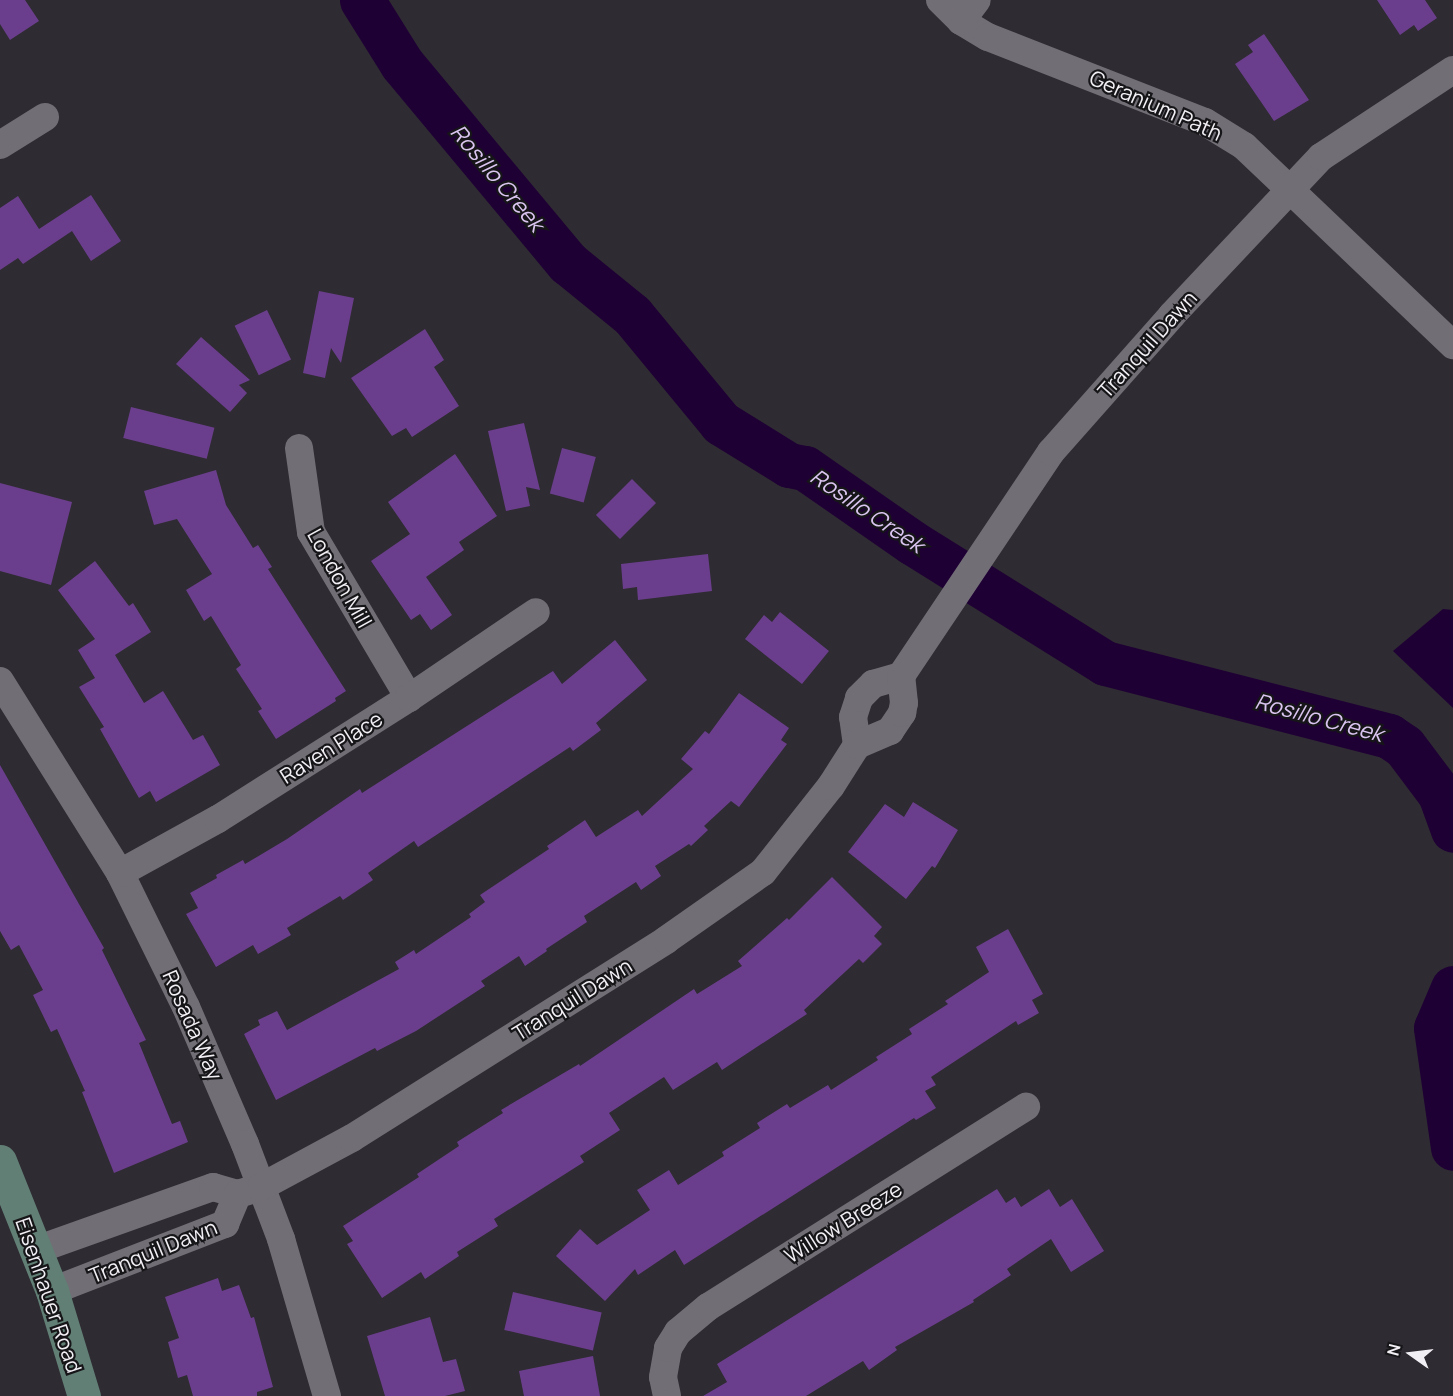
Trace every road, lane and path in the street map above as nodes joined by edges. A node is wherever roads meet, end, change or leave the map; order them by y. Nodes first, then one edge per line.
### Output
1 (940, 0) edge
2 (969, 10) edge
3 (1453, 70) edge
4 (45, 117) dead end
5 (0, 145) edge
6 (1289, 188) junction
7 (1453, 345) edge
8 (299, 448) dead end
9 (536, 612) dead end
10 (900, 676) junction
11 (0, 681) edge
12 (409, 698) junction
13 (857, 745) junction
14 (120, 873) junction
15 (1026, 1107) dead end
16 (0, 1161) edge
17 (249, 1190) junction
18 (36, 1250) junction
19 (52, 1291) junction
20 (84, 1396) edge
21 (327, 1396) edge
22 (667, 1396) edge

1 - 2 street, Geranium Path
2 - 6 street, Geranium Path
3 - 6 street, Tranquil Dawn
4 - 5 street
6 - 7 street, Geranium Path
6 - 10 street, Tranquil Dawn
8 - 12 street, London Mill
9 - 12 street, Raven Place
10 - 13 street
10 - 13 street
11 - 14 street, Rosada Way
12 - 14 street, Raven Place
13 - 17 street, Tranquil Dawn
14 - 17 street, Rosada Way
15 - 22 street, Willow Breeze
16 - 18 main road, Eisenhauer Road
17 - 18 street, Tranquil Dawn
17 - 19 street, Tranquil Dawn
17 - 21 street, Rosada Way
18 - 19 main road, Eisenhauer Road
19 - 20 main road, Eisenhauer Road

